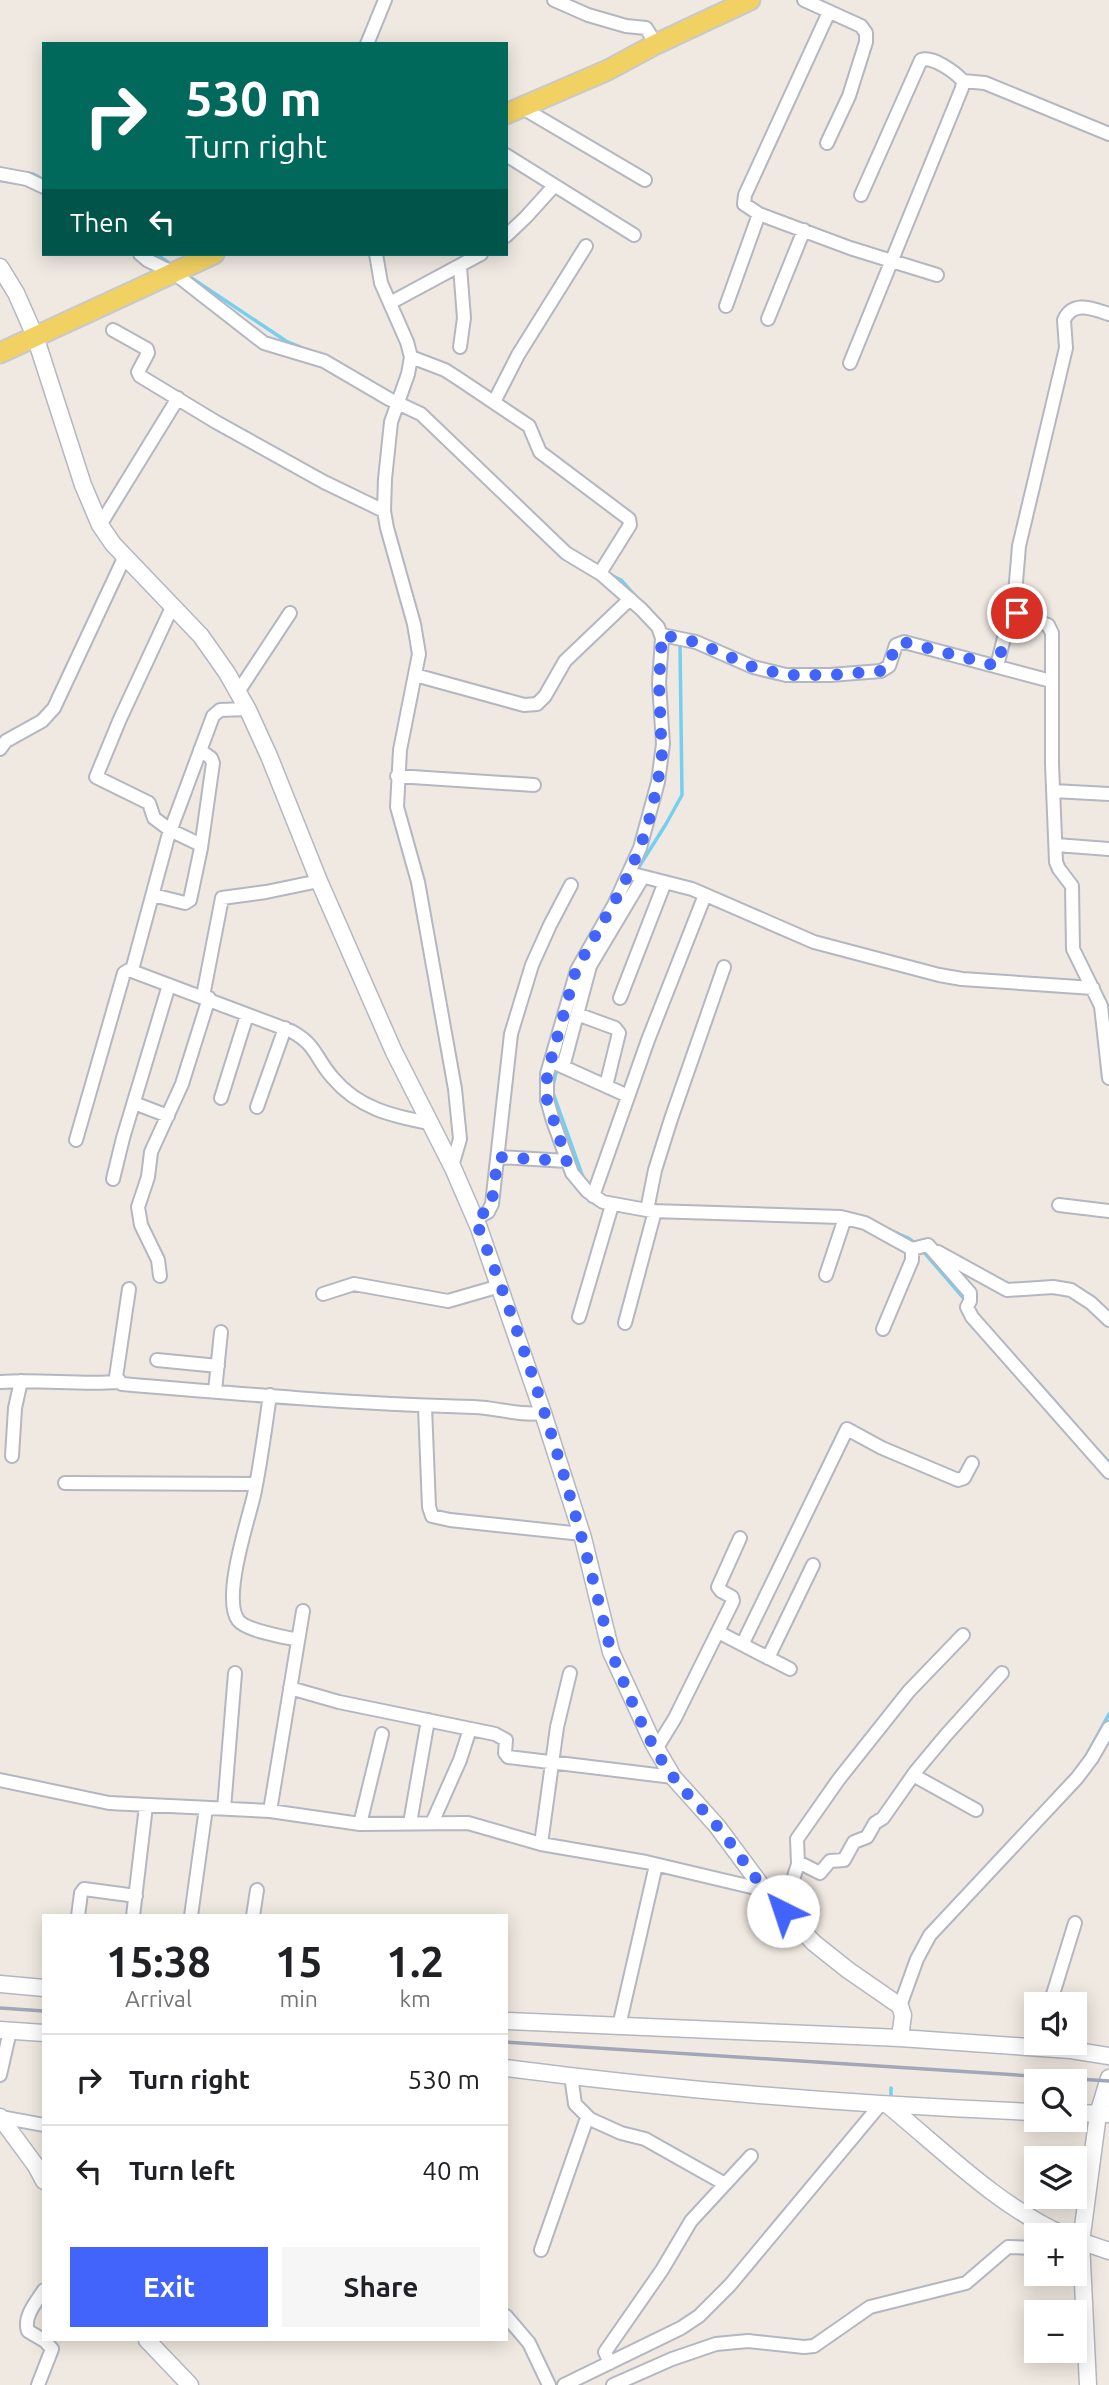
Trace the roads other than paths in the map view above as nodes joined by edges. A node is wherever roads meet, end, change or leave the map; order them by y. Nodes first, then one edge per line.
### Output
1 (385, 0) edge
2 (554, 0) edge
3 (750, 0) edge
4 (804, 0) edge
5 (830, 12) junction
6 (368, 42) edge
7 (656, 44) junction
8 (963, 81) junction
9 (513, 111) edge
10 (1109, 134) edge
11 (827, 143) dead end
12 (508, 156) edge
13 (0, 174) edge
14 (645, 180) dead end
15 (42, 186) edge
16 (554, 186) junction
17 (861, 195) dead end
18 (759, 214) junction
19 (804, 230) junction
20 (508, 234) edge
21 (634, 236) dead end
22 (586, 246) dead end
23 (142, 256) edge
24 (210, 256) edge
25 (376, 256) edge
26 (478, 256) edge
27 (891, 260) junction
28 (0, 267) edge
29 (460, 267) junction
30 (180, 270) junction
31 (937, 275) dead end
32 (390, 303) junction
33 (726, 306) dead end
34 (1109, 314) edge
35 (768, 319) dead end
36 (113, 330) dead end
37 (35, 336) junction
38 (460, 347) dead end
39 (0, 353) edge
40 (411, 356) junction
41 (850, 363) dead end
42 (178, 398) junction
43 (399, 400) junction
44 (494, 402) junction
45 (384, 511) junction
46 (100, 525) junction
47 (125, 556) junction
48 (602, 569) junction
49 (630, 599) junction
50 (173, 605) junction
51 (1016, 612) junction
52 (290, 613) dead end
53 (668, 636) junction
54 (997, 666) junction
55 (415, 675) junction
56 (1051, 681) junction
57 (238, 692) junction
58 (247, 709) junction
59 (0, 749) edge
60 (200, 750) junction
61 (397, 776) junction
62 (534, 785) dead end
63 (1052, 791) junction
64 (1109, 794) edge
65 (170, 830) junction
66 (201, 845) junction
67 (1056, 845) junction
68 (1109, 849) edge
69 (635, 875) junction
70 (319, 881) junction
71 (665, 882) junction
72 (571, 885) dead end
73 (153, 895) junction
74 (705, 895) junction
75 (724, 967) dead end
76 (132, 970) junction
77 (169, 985) junction
78 (1093, 988) junction
79 (206, 997) junction
80 (620, 998) dead end
81 (577, 1014) junction
82 (247, 1015) junction
83 (285, 1028) junction
84 (557, 1064) junction
85 (1109, 1078) edge
86 (606, 1086) junction
87 (628, 1096) junction
88 (221, 1098) dead end
89 (134, 1103) junction
90 (257, 1107) dead end
91 (168, 1116) junction
92 (429, 1123) junction
93 (76, 1140) dead end
94 (498, 1157) junction
95 (567, 1161) junction
96 (452, 1166) junction
97 (113, 1179) dead end
98 (594, 1193) junction
99 (612, 1205) junction
100 (1059, 1205) dead end
101 (650, 1207) junction
102 (1109, 1212) edge
103 (845, 1218) junction
104 (475, 1219) junction
105 (920, 1249) junction
106 (826, 1275) dead end
107 (160, 1276) dead end
108 (500, 1286) junction
109 (129, 1289) dead end
110 (323, 1294) dead end
111 (579, 1317) dead end
112 (1109, 1320) edge
113 (625, 1324) dead end
114 (883, 1328) dead end
115 (221, 1332) dead end
116 (157, 1360) dead end
117 (218, 1366) junction
118 (21, 1381) junction
119 (0, 1382) edge
120 (118, 1382) junction
121 (215, 1391) junction
122 (270, 1395) junction
123 (425, 1407) junction
124 (543, 1413) junction
125 (12, 1457) dead end
126 (972, 1463) dead end
127 (1109, 1472) edge
128 (65, 1483) dead end
129 (256, 1484) junction
130 (582, 1534) junction
131 (740, 1538) dead end
132 (813, 1565) dead end
133 (303, 1611) dead end
134 (718, 1632) junction
135 (963, 1635) dead end
136 (298, 1640) junction
137 (743, 1643) junction
138 (768, 1658) junction
139 (790, 1670) dead end
140 (235, 1673) dead end
141 (570, 1673) dead end
142 (1002, 1673) dead end
143 (290, 1688) junction
144 (428, 1720) junction
145 (1109, 1728) edge
146 (470, 1729) junction
147 (382, 1734) dead end
148 (656, 1749) junction
149 (553, 1761) junction
150 (913, 1775) junction
151 (673, 1777) junction
152 (0, 1780) edge
153 (146, 1806) junction
154 (206, 1808) junction
155 (223, 1809) junction
156 (976, 1810) dead end
157 (270, 1811) junction
158 (410, 1823) junction
159 (432, 1823) junction
160 (360, 1824) junction
161 (541, 1844) junction
162 (798, 1862) junction
163 (656, 1865) junction
164 (257, 1890) dead end
165 (764, 1890) junction
166 (136, 1896) junction
167 (783, 1911) junction
168 (78, 1914) edge
169 (133, 1914) edge
170 (191, 1914) edge
171 (253, 1914) edge
172 (1075, 1923) dead end
173 (0, 1984) edge
174 (42, 1988) edge
175 (1054, 1992) edge
176 (900, 2006) junction
177 (508, 2021) edge
178 (619, 2026) junction
179 (5, 2031) edge
180 (42, 2033) edge
181 (900, 2038) junction
182 (1024, 2044) edge
183 (1087, 2053) edge
184 (1109, 2056) edge
185 (508, 2068) edge
186 (0, 2075) edge
187 (571, 2076) junction
188 (1109, 2078) edge
189 (885, 2105) junction
190 (1024, 2111) edge
191 (1103, 2114) edge
192 (0, 2117) edge
193 (587, 2118) junction
194 (42, 2125) edge
195 (751, 2156) dead end
196 (42, 2177) edge
197 (725, 2184) junction
198 (1038, 2223) edge
199 (1083, 2223) edge
200 (1024, 2247) edge
201 (1087, 2248) edge
202 (541, 2250) dead end
203 (1109, 2251) edge
204 (1081, 2286) edge
205 (42, 2293) edge
206 (508, 2318) edge
207 (42, 2339) edge
208 (45, 2341) edge
209 (148, 2341) edge
210 (610, 2363) junction
211 (38, 2385) edge
212 (190, 2385) edge
213 (549, 2385) edge
214 (564, 2385) edge
215 (613, 2385) edge
216 (1088, 2385) edge

1 - 6 street
2 - 7 street
3 - 7 main road
4 - 5 street
5 - 11 street
5 - 18 street
7 - 9 main road
8 - 10 street
8 - 17 street
8 - 27 street
9 - 14 street
12 - 16 street
13 - 15 street
16 - 20 street
16 - 21 street
18 - 19 street
18 - 33 street
19 - 27 street
19 - 35 street
22 - 44 street
23 - 30 street
24 - 30 main road
25 - 32 street
26 - 29 street
27 - 31 street
27 - 41 street
28 - 37 street
29 - 32 street
29 - 38 street
30 - 37 main road
30 - 43 street
32 - 40 street
34 - 51 street
36 - 42 street
37 - 39 main road
37 - 46 street
40 - 43 street
40 - 44 street
42 - 45 street
42 - 46 street
43 - 45 street
43 - 48 street
44 - 48 street
45 - 55 street
46 - 47 street
47 - 50 street
47 - 59 street
48 - 49 street
49 - 53 street
49 - 55 street
50 - 57 street
50 - 65 street
51 - 54 street
51 - 56 street
52 - 57 street
53 - 54 street
53 - 69 street
54 - 56 street
55 - 61 street
56 - 63 street
57 - 58 street
58 - 60 street
58 - 70 street
60 - 65 street
60 - 66 street
61 - 62 street
61 - 96 street
63 - 64 street
63 - 67 street
65 - 66 street
65 - 73 street
66 - 73 street
67 - 68 street
67 - 78 street
69 - 71 street
69 - 81 street
69 - 84 street
70 - 79 street
70 - 92 street
71 - 74 street
71 - 80 street
72 - 94 street
73 - 76 street
74 - 78 street
74 - 87 street
75 - 101 street
76 - 77 street
76 - 93 street
77 - 79 street
77 - 89 street
78 - 85 street
79 - 82 street
79 - 91 street
81 - 84 street
81 - 86 street
82 - 83 street
82 - 88 street
83 - 90 street
83 - 92 street
84 - 86 street
84 - 95 street
86 - 87 street
87 - 98 street
89 - 91 street
89 - 97 street
91 - 107 street
92 - 96 street
94 - 95 street
94 - 104 street
95 - 98 street
96 - 104 street
98 - 99 street
99 - 101 street
99 - 111 street
100 - 102 street
101 - 103 street
101 - 113 street
103 - 105 street
103 - 106 street
104 - 108 street
105 - 112 street
105 - 114 street
105 - 127 street
108 - 110 street
108 - 124 street
109 - 120 street
115 - 117 street
116 - 117 street
117 - 121 street
118 - 119 street
118 - 120 street
118 - 125 street
120 - 121 street
121 - 122 street
122 - 123 street
122 - 129 street
123 - 124 street
123 - 130 street
124 - 130 street
126 - 137 street
128 - 129 street
129 - 136 street
130 - 148 street
131 - 134 street
132 - 138 street
133 - 136 street
134 - 137 street
134 - 148 street
135 - 162 street
136 - 143 street
137 - 138 street
138 - 139 street
140 - 155 street
141 - 149 street
142 - 150 street
143 - 144 street
143 - 157 street
144 - 146 street
144 - 158 street
145 - 176 street
146 - 149 street
146 - 159 street
147 - 160 street
148 - 151 street
149 - 151 street
149 - 161 street
150 - 156 street
150 - 162 street
151 - 165 street
152 - 153 street
153 - 154 street
153 - 166 street
154 - 155 street
154 - 170 street
155 - 157 street
157 - 160 street
158 - 159 street
158 - 160 street
159 - 161 street
161 - 163 street
162 - 167 street
163 - 165 street
163 - 178 street
164 - 171 street
165 - 167 street
166 - 168 street
166 - 169 street
167 - 176 street
172 - 175 street
173 - 174 street
176 - 181 street
177 - 178 street
178 - 181 street
179 - 180 street
179 - 186 street
181 - 182 street
183 - 184 street
185 - 187 street
187 - 189 street
187 - 193 street
188 - 191 street
189 - 190 street
189 - 198 street
189 - 210 street
191 - 199 street
192 - 194 street
192 - 196 street
193 - 197 street
193 - 202 street
195 - 197 street
197 - 210 street
200 - 215 street
201 - 203 street
204 - 216 street
205 - 207 street
206 - 213 street
208 - 211 street
209 - 212 street
210 - 214 street

